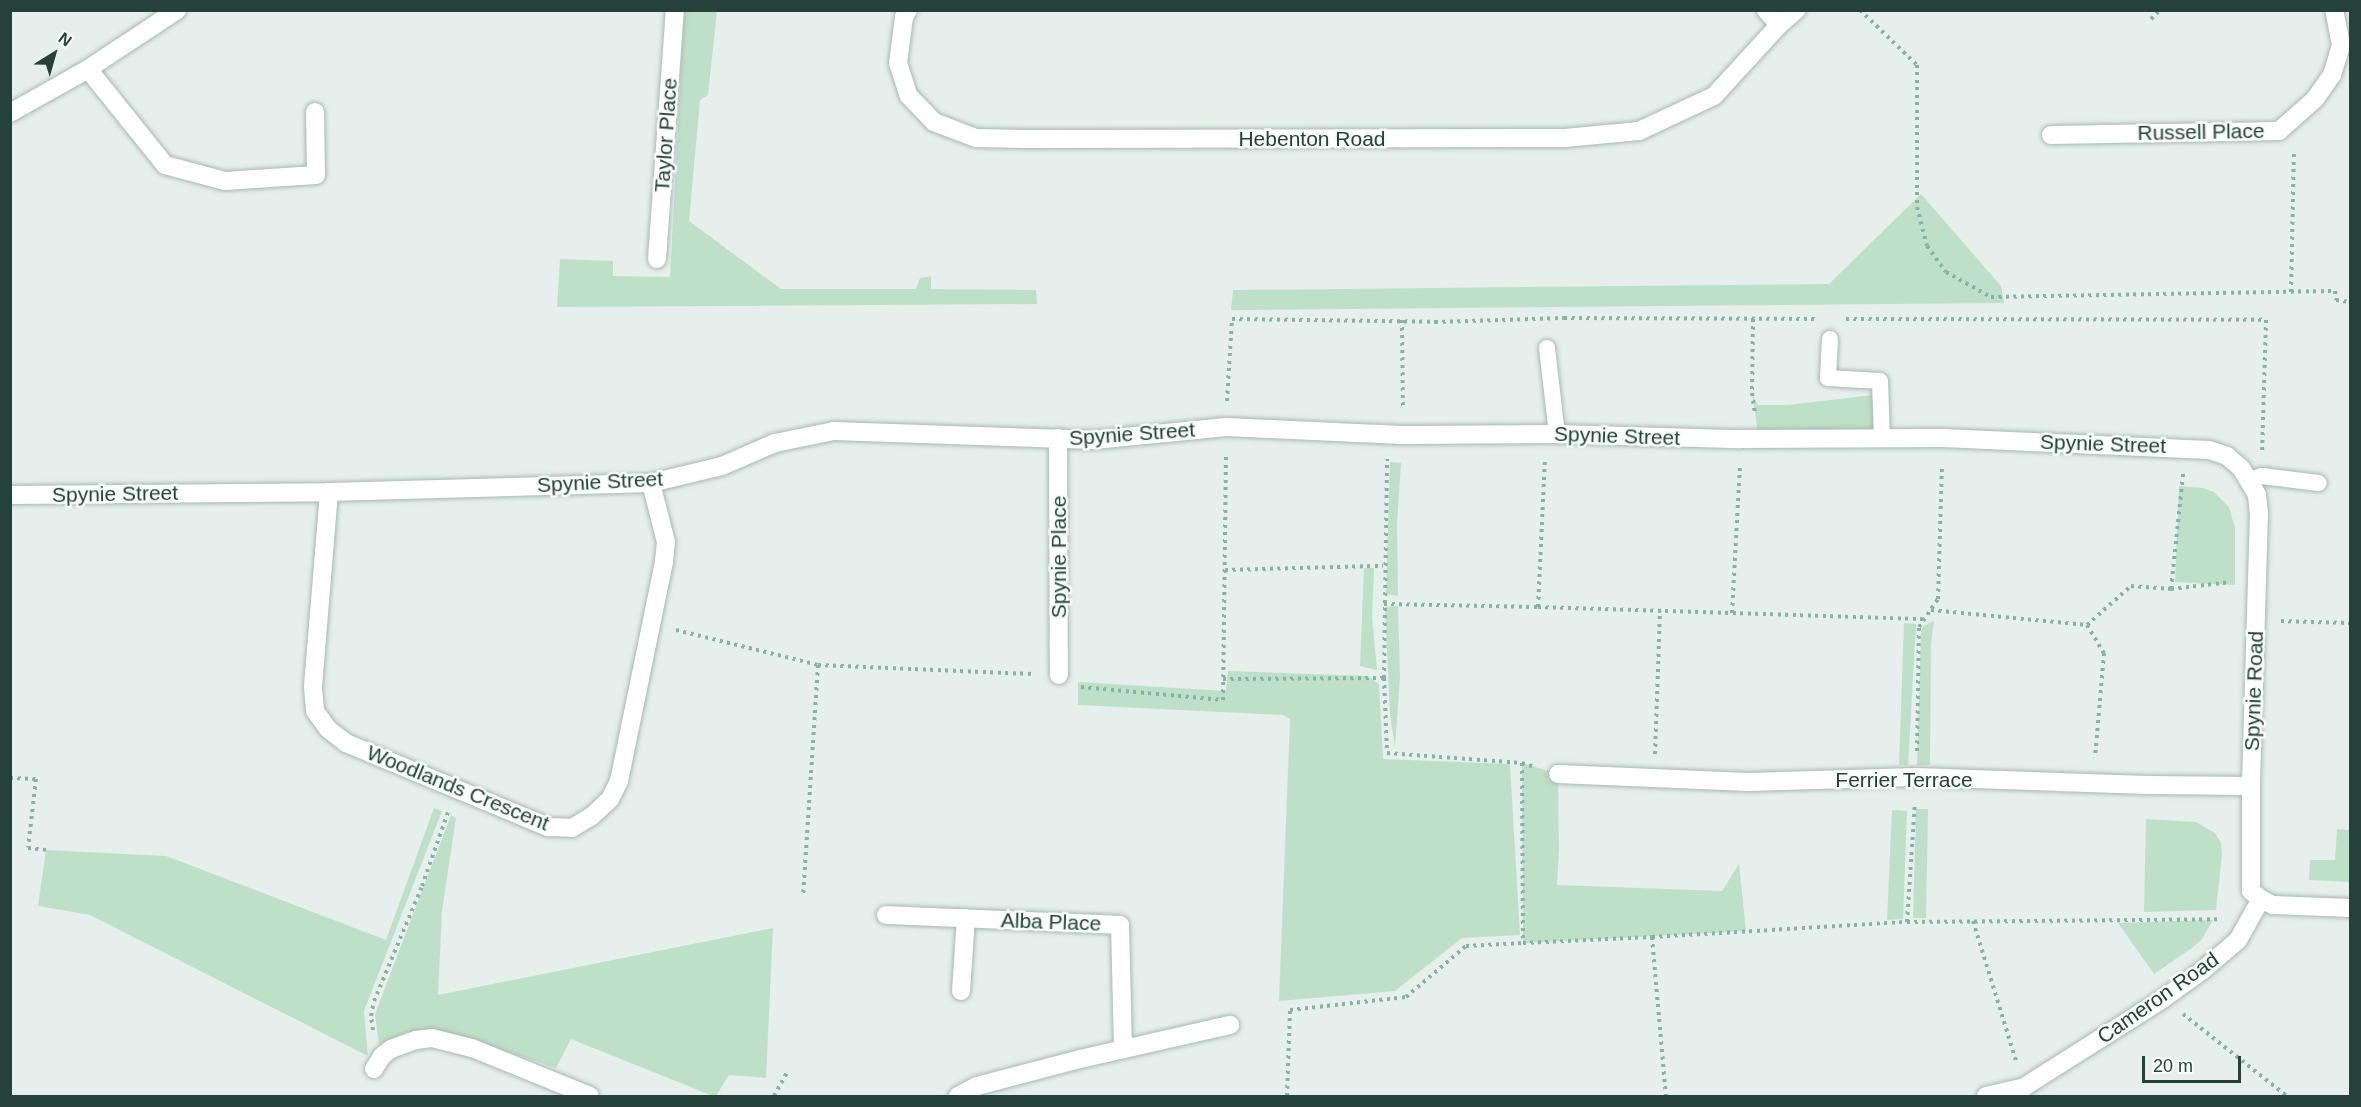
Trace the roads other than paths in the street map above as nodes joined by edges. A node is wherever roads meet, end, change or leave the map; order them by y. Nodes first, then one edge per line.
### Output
1 (177, 10) edge
2 (675, 10) edge
3 (908, 10) edge
4 (1767, 10) edge
5 (1796, 10) edge
6 (2334, 10) edge
7 (1779, 24) junction
8 (88, 69) junction
9 (315, 112) dead end
10 (10, 113) edge
11 (2051, 135) dead end
12 (657, 259) dead end
13 (1830, 339) dead end
14 (1547, 348) dead end
15 (1552, 434) junction
16 (1882, 437) junction
17 (1058, 438) junction
18 (2256, 478) junction
19 (651, 483) junction
20 (2319, 483) dead end
21 (329, 492) junction
22 (10, 495) edge
23 (1059, 675) road end
24 (1558, 774) road end
25 (2250, 786) junction
26 (2261, 899) junction
27 (2350, 908) edge
28 (886, 915) dead end
29 (966, 918) junction
30 (961, 991) dead end
31 (1230, 1025) dead end
32 (1123, 1049) junction
33 (378, 1063) road end
34 (590, 1096) edge
35 (958, 1096) edge
36 (1986, 1096) edge

1 - 8 street
2 - 12 street, Taylor Place
3 - 7 street, Hebenton Road
4 - 7 street
5 - 7 street, Hebenton Road
6 - 11 street, Russell Place
8 - 9 street
8 - 10 street
13 - 16 lane
14 - 15 lane
15 - 16 street, Spynie Street
15 - 17 street, Spynie Street
16 - 18 street, Spynie Street
17 - 19 street, Spynie Street
17 - 23 street, Spynie Place
18 - 20 lane
18 - 25 street, Spynie Road
19 - 21 street, Spynie Street
19 - 21 street, Woodlands Crescent
21 - 22 street, Spynie Street
24 - 25 street, Ferrier Terrace
25 - 26 street, Spynie Road
26 - 27 street
26 - 36 street, Cameron Road
28 - 29 street, Alba Place
29 - 30 street
29 - 32 street, Alba Place
31 - 32 street
32 - 35 street
33 - 34 street

